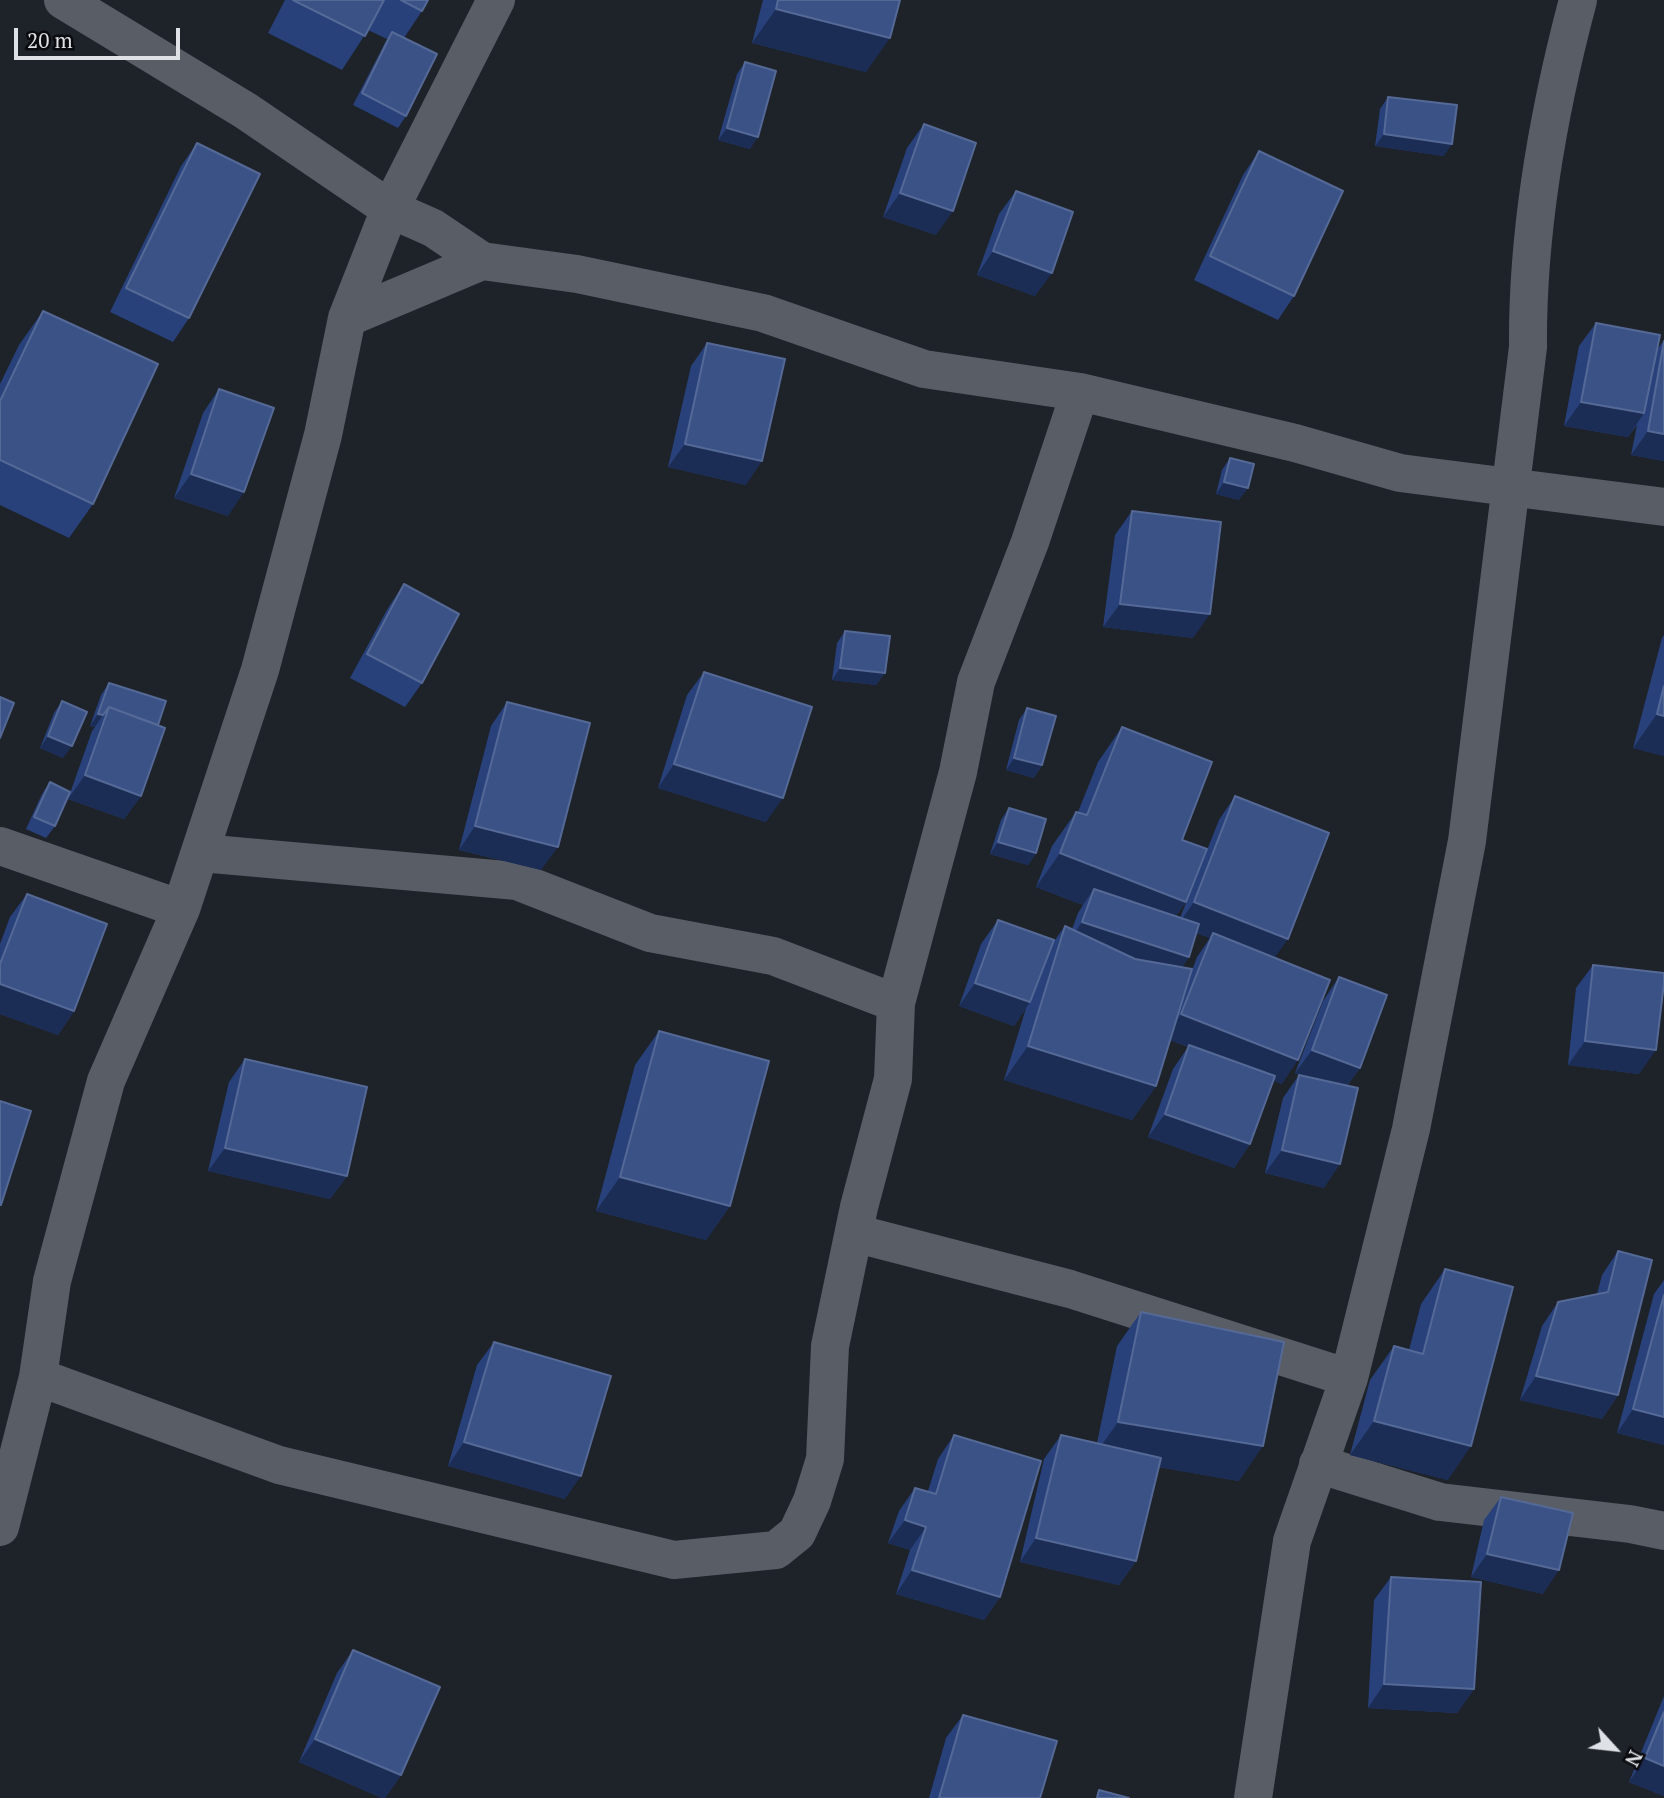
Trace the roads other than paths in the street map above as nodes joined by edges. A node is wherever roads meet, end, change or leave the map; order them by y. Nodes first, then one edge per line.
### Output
1 (62, 0) edge
2 (496, 0) edge
3 (1578, 0) edge
4 (110, 15) edge
5 (390, 209) junction
6 (482, 261) junction
7 (347, 318) junction
8 (1080, 392) junction
9 (1511, 486) junction
10 (1664, 507) edge
11 (0, 846) edge
12 (201, 853) junction
13 (181, 909) junction
14 (896, 1003) junction
15 (855, 1233) junction
16 (38, 1377) junction
17 (1349, 1377) junction
18 (1318, 1464) junction
19 (0, 1527) edge
20 (1664, 1531) edge
21 (1253, 1798) edge

1 - 4 street
2 - 5 street
3 - 9 street
4 - 5 street
5 - 6 street
5 - 7 street
6 - 7 street
6 - 8 street
7 - 12 street
8 - 9 street
8 - 14 street
9 - 10 street
9 - 17 street
11 - 13 street
12 - 13 street
12 - 14 street
13 - 16 street
14 - 15 street
15 - 16 street
15 - 17 street
16 - 19 street
17 - 18 street
18 - 20 street
18 - 21 street

